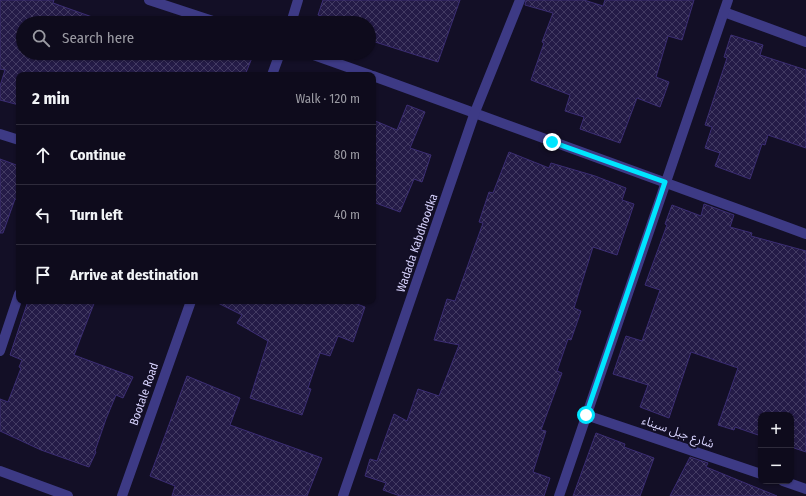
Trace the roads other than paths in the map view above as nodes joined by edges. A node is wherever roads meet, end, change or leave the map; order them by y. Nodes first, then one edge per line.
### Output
1 (150, 0) edge
2 (298, 0) edge
3 (520, 0) edge
4 (728, 0) edge
5 (724, 12) junction
6 (198, 16) edge
7 (293, 16) edge
8 (806, 42) edge
9 (277, 60) edge
10 (328, 60) edge
11 (273, 72) edge
12 (362, 72) edge
13 (376, 77) edge
14 (475, 112) junction
15 (0, 134) edge
16 (16, 139) edge
17 (665, 182) junction
18 (806, 234) edge
19 (16, 303) edge
20 (190, 304) edge
21 (0, 351) edge
22 (586, 415) junction
23 (0, 471) edge
24 (758, 473) edge
25 (792, 484) edge
26 (806, 489) edge
27 (68, 496) edge
28 (122, 496) edge
29 (343, 496) edge
30 (559, 496) edge

1 - 6 street
2 - 7 street
3 - 14 street, Wadada Kabdhoodka
4 - 5 street
5 - 8 street
5 - 17 street
9 - 11 street
10 - 12 street
13 - 14 street
14 - 17 street
14 - 29 street, Wadada Kabdhoodka
15 - 16 street
17 - 18 street
17 - 22 street
19 - 21 street
20 - 28 street, Bootale Road
22 - 24 street, شارع جبل سيناء
22 - 30 street
23 - 27 street
25 - 26 street

